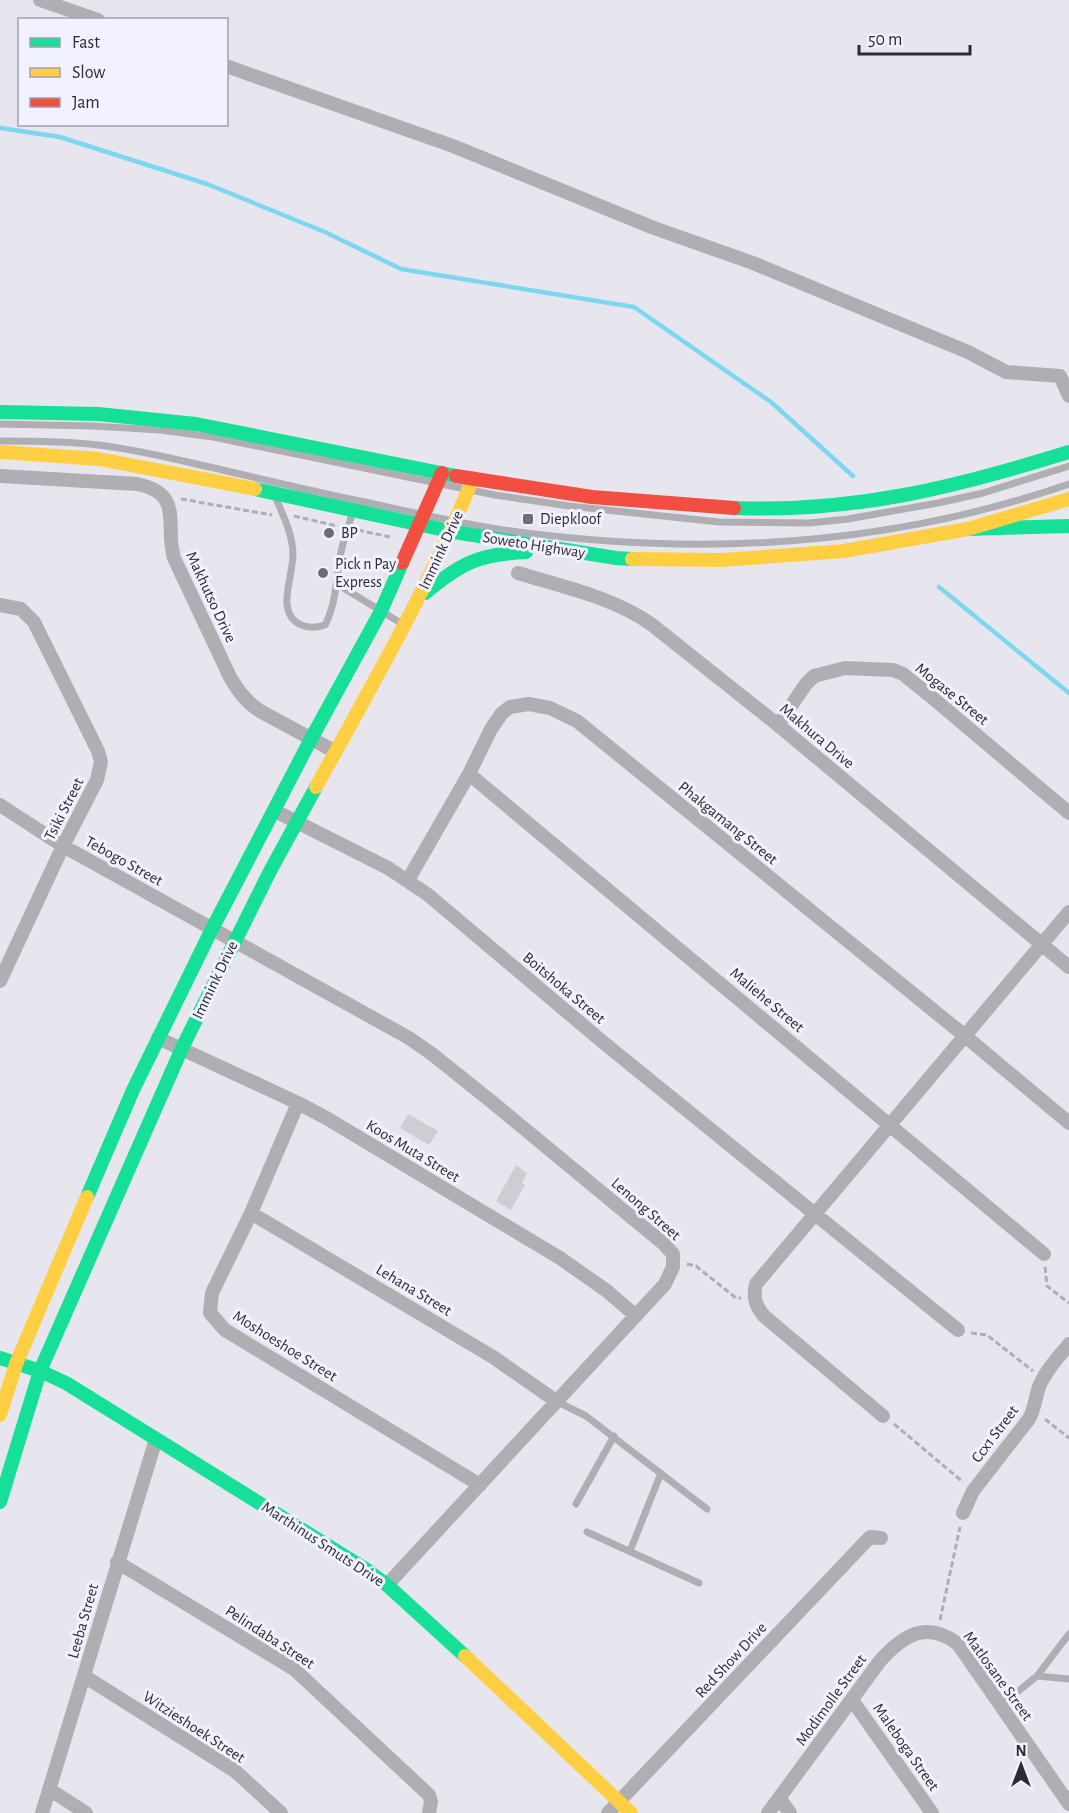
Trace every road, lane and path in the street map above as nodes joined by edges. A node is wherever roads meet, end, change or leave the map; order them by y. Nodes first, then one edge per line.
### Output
1 (40, 0) edge
2 (92, 18) edge
3 (228, 67) edge
4 (1069, 396) edge
5 (0, 412) edge
6 (0, 424) edge
7 (0, 441) edge
8 (0, 452) edge
9 (1069, 452) edge
10 (1069, 466) edge
11 (0, 476) edge
12 (439, 478) junction
13 (470, 484) junction
14 (1069, 484) edge
15 (273, 492) junction
16 (165, 497) junction
17 (1069, 499) edge
18 (354, 509) junction
19 (283, 516) junction
20 (422, 519) junction
21 (454, 526) junction
22 (1069, 526) edge
23 (348, 528) junction
24 (968, 529) junction
25 (390, 537) dead end
26 (573, 552) junction
27 (518, 573) dead end
28 (337, 585) junction
29 (420, 597) junction
30 (0, 605) edge
31 (381, 611) junction
32 (404, 625) junction
33 (778, 725) junction
34 (311, 739) junction
35 (334, 751) junction
36 (469, 774) junction
37 (0, 805) edge
38 (275, 811) junction
39 (1069, 813) edge
40 (297, 822) junction
41 (63, 846) junction
42 (408, 879) junction
43 (1069, 912) edge
44 (212, 929) junction
45 (234, 940) junction
46 (1042, 945) junction
47 (1069, 967) edge
48 (0, 981) edge
49 (965, 1036) junction
50 (158, 1038) junction
51 (182, 1048) junction
52 (298, 1103) junction
53 (1069, 1123) edge
54 (891, 1124) junction
55 (251, 1213) junction
56 (814, 1215) junction
57 (1044, 1254) joint
58 (674, 1261) junction
59 (754, 1299) junction
60 (1069, 1303) edge
61 (636, 1316) junction
62 (958, 1330) joint
63 (1069, 1344) edge
64 (0, 1359) edge
65 (16, 1364) junction
66 (40, 1371) junction
67 (1043, 1379) junction
68 (556, 1401) junction
69 (1034, 1411) junction
70 (0, 1415) edge
71 (883, 1416) joint
72 (614, 1437) junction
73 (1069, 1438) edge
74 (156, 1439) junction
75 (661, 1473) junction
76 (480, 1485) junction
77 (973, 1491) junction
78 (0, 1502) edge
79 (576, 1504) dead end
80 (706, 1509) dead end
81 (963, 1513) joint
82 (587, 1532) dead end
83 (881, 1538) dead end
84 (630, 1551) junction
85 (117, 1562) junction
86 (699, 1583) dead end
87 (387, 1585) junction
88 (937, 1632) junction
89 (1069, 1634) edge
90 (84, 1676) junction
91 (1037, 1676) junction
92 (1069, 1679) edge
93 (852, 1700) junction
94 (1001, 1705) junction
95 (49, 1789) junction
96 (779, 1798) junction
97 (620, 1801) junction
98 (1069, 1804) edge
99 (42, 1813) edge
100 (86, 1813) edge
101 (281, 1813) edge
102 (429, 1813) edge
103 (608, 1813) edge
104 (631, 1813) edge
105 (768, 1813) edge
106 (790, 1813) edge
107 (932, 1813) edge

1 - 2 street
3 - 4 street
5 - 12 main road
6 - 12 lane
7 - 20 lane, Soweto Highway
8 - 15 main road, Soweto Highway
9 - 13 main road
10 - 13 lane
11 - 16 street
12 - 13 main road
12 - 20 main road, Immink Drive
13 - 21 main road, Immink Drive
14 - 21 lane, Soweto Highway
15 - 18 main road, Soweto Highway
15 - 19 lane
16 - 19 path
16 - 34 street, Makhutso Drive
17 - 24 main road, Soweto Highway
18 - 20 main road, Soweto Highway
18 - 23 lane
19 - 23 path
19 - 28 lane
20 - 21 main road, Soweto Highway
20 - 31 main road, Immink Drive
21 - 26 main road, Soweto Highway
21 - 29 main road, Immink Drive
22 - 24 main road
23 - 25 path
23 - 28 lane
24 - 26 main road, Soweto Highway
26 - 29 main road
27 - 33 street, Makhura Drive
28 - 31 lane
29 - 32 main road, Immink Drive
30 - 41 street, Tsiki Street
31 - 32 lane
31 - 34 main road, Immink Drive
32 - 35 main road, Immink Drive
33 - 39 street, Mogase Street
33 - 46 street, Makhura Drive
34 - 35 street, Makhutso Drive
34 - 38 main road, Immink Drive
35 - 40 main road, Immink Drive
36 - 42 street, Phakgamang Street
36 - 49 street, Phakgamang Street
36 - 54 street, Maliehe Street
37 - 41 street, Tebogo Street
38 - 40 street, Boitshoka Street
38 - 44 main road, Immink Drive
40 - 42 street, Boitshoka Street
40 - 45 main road, Immink Drive
41 - 44 street, Tebogo Street
41 - 48 street, Tsiki Street
42 - 56 street, Boitshoka Street
43 - 46 street
44 - 45 street, Tebogo Street
44 - 50 main road, Immink Drive
45 - 51 main road, Immink Drive
45 - 58 street, Lenong Street
46 - 47 street, Makhura Drive
46 - 49 street
49 - 53 street, Phakgamang Street
49 - 54 street
50 - 51 street, Koos Muta Street
50 - 65 main road, Immink Drive
51 - 52 street, Koos Muta Street
51 - 66 main road, Immink Drive
52 - 55 street, Moshoeshoe Street
52 - 61 street, Koos Muta Street
54 - 56 street
54 - 57 street, Maliehe Street
55 - 68 street, Lehana Street
55 - 76 street, Moshoeshoe Street
56 - 59 street
56 - 62 street, Boitshoka Street
57 - 60 path
58 - 59 path
58 - 61 street, Lenong Street
59 - 71 street
61 - 68 street, Lenong Street
62 - 67 path
63 - 67 street, Ccx1 Street
64 - 65 main road, Marthinus Smuts Drive
65 - 66 main road, Marthinus Smuts Drive
65 - 70 main road, Immink Drive
66 - 74 main road, Marthinus Smuts Drive
66 - 78 main road, Immink Drive
67 - 69 street, Ccx1 Street
68 - 72 lane
68 - 76 street, Lenong Street
69 - 73 path
69 - 77 street, Ccx1 Street
71 - 77 path
72 - 75 lane
72 - 79 lane
74 - 85 street, Leeba Street
74 - 87 main road, Marthinus Smuts Drive
75 - 80 lane
75 - 84 lane
76 - 87 street, Lenong Street
77 - 81 street, Ccx1 Street
81 - 88 path
82 - 84 lane
83 - 97 street, Red Show Drive
84 - 86 lane
85 - 90 street, Leeba Street
85 - 102 street, Pelindaba Street
87 - 97 main road, Marthinus Smuts Drive
88 - 93 street, Modimolle Street
88 - 94 street, Matlosane Street
89 - 91 lane
90 - 95 street, Leeba Street
90 - 101 street, Witzieshoek Street
91 - 92 lane
91 - 94 lane
93 - 96 street, Modimolle Street
93 - 107 street, Maleboga Street
94 - 98 street, Matlosane Street
95 - 99 street, Leeba Street
95 - 100 street
96 - 105 street, Modimolle Street
96 - 106 street
97 - 103 street, Red Show Drive
97 - 104 main road, Marthinus Smuts Drive

